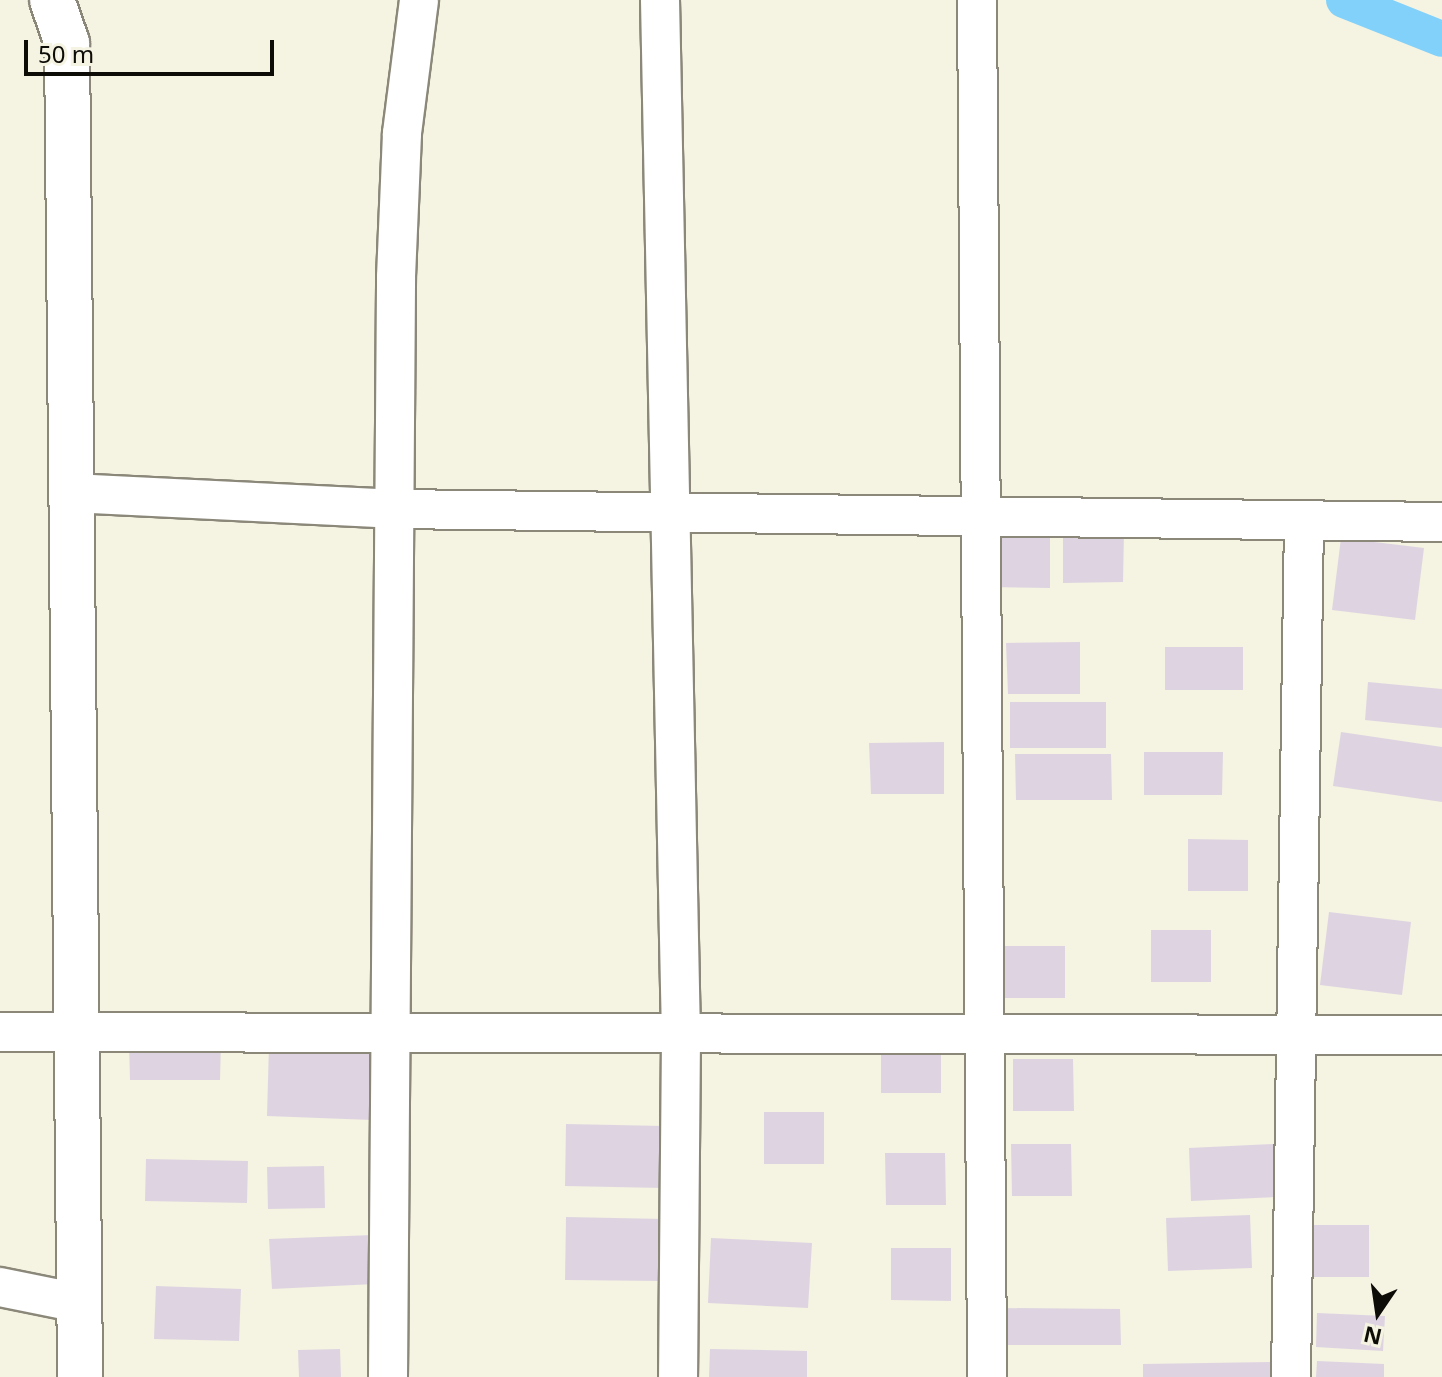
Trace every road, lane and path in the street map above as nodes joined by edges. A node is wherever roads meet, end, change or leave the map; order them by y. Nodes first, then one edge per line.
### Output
1 (52, 0) edge
2 (419, 0) edge
3 (660, 0) edge
4 (977, 0) edge
5 (70, 493) junction
6 (394, 509) junction
7 (669, 512) junction
8 (976, 515) junction
9 (1304, 520) junction
10 (1442, 522) edge
11 (979, 1031) junction
12 (0, 1032) edge
13 (1292, 1032) junction
14 (1442, 1035) edge
15 (73, 1036) junction
16 (390, 1037) junction
17 (681, 1037) junction
18 (0, 1287) edge
19 (79, 1303) junction
20 (80, 1377) edge
21 (388, 1377) edge
22 (678, 1377) edge
23 (987, 1377) edge
24 (1291, 1377) edge

1 - 5 main road
2 - 6 street
3 - 7 street
4 - 8 street
5 - 6 street
5 - 15 main road
6 - 7 street
6 - 16 street
7 - 8 street
7 - 17 street
8 - 9 street
8 - 11 street
9 - 10 street
9 - 13 street
11 - 13 street
11 - 17 street
11 - 23 street
12 - 15 street
13 - 14 street
13 - 24 street
15 - 16 street
15 - 19 main road
16 - 17 street
16 - 21 street
17 - 22 street
18 - 19 street
19 - 20 main road

